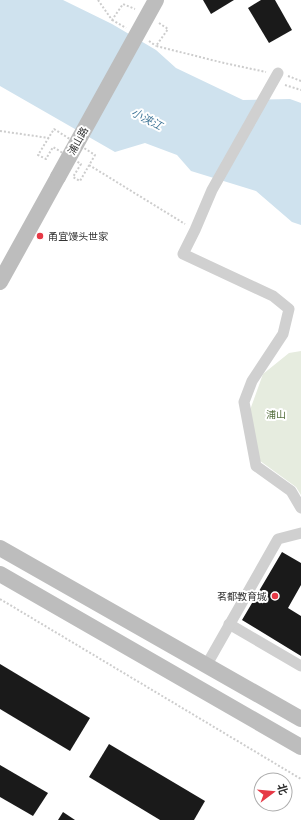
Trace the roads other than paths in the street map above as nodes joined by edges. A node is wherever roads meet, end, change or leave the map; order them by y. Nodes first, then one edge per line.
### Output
1 (156, 0) edge
2 (272, 82) road end
3 (0, 282) edge
4 (301, 508) edge
5 (301, 532) edge
6 (0, 548) edge
7 (0, 574) edge
8 (230, 624) junction
9 (206, 666) junction
10 (301, 666) edge
11 (301, 719) edge
12 (301, 747) edge

1 - 3 main road, 浦山路, bridge
2 - 4 street
5 - 8 street
6 - 9 main road
7 - 12 main road
8 - 9 street
8 - 10 street
9 - 11 main road

